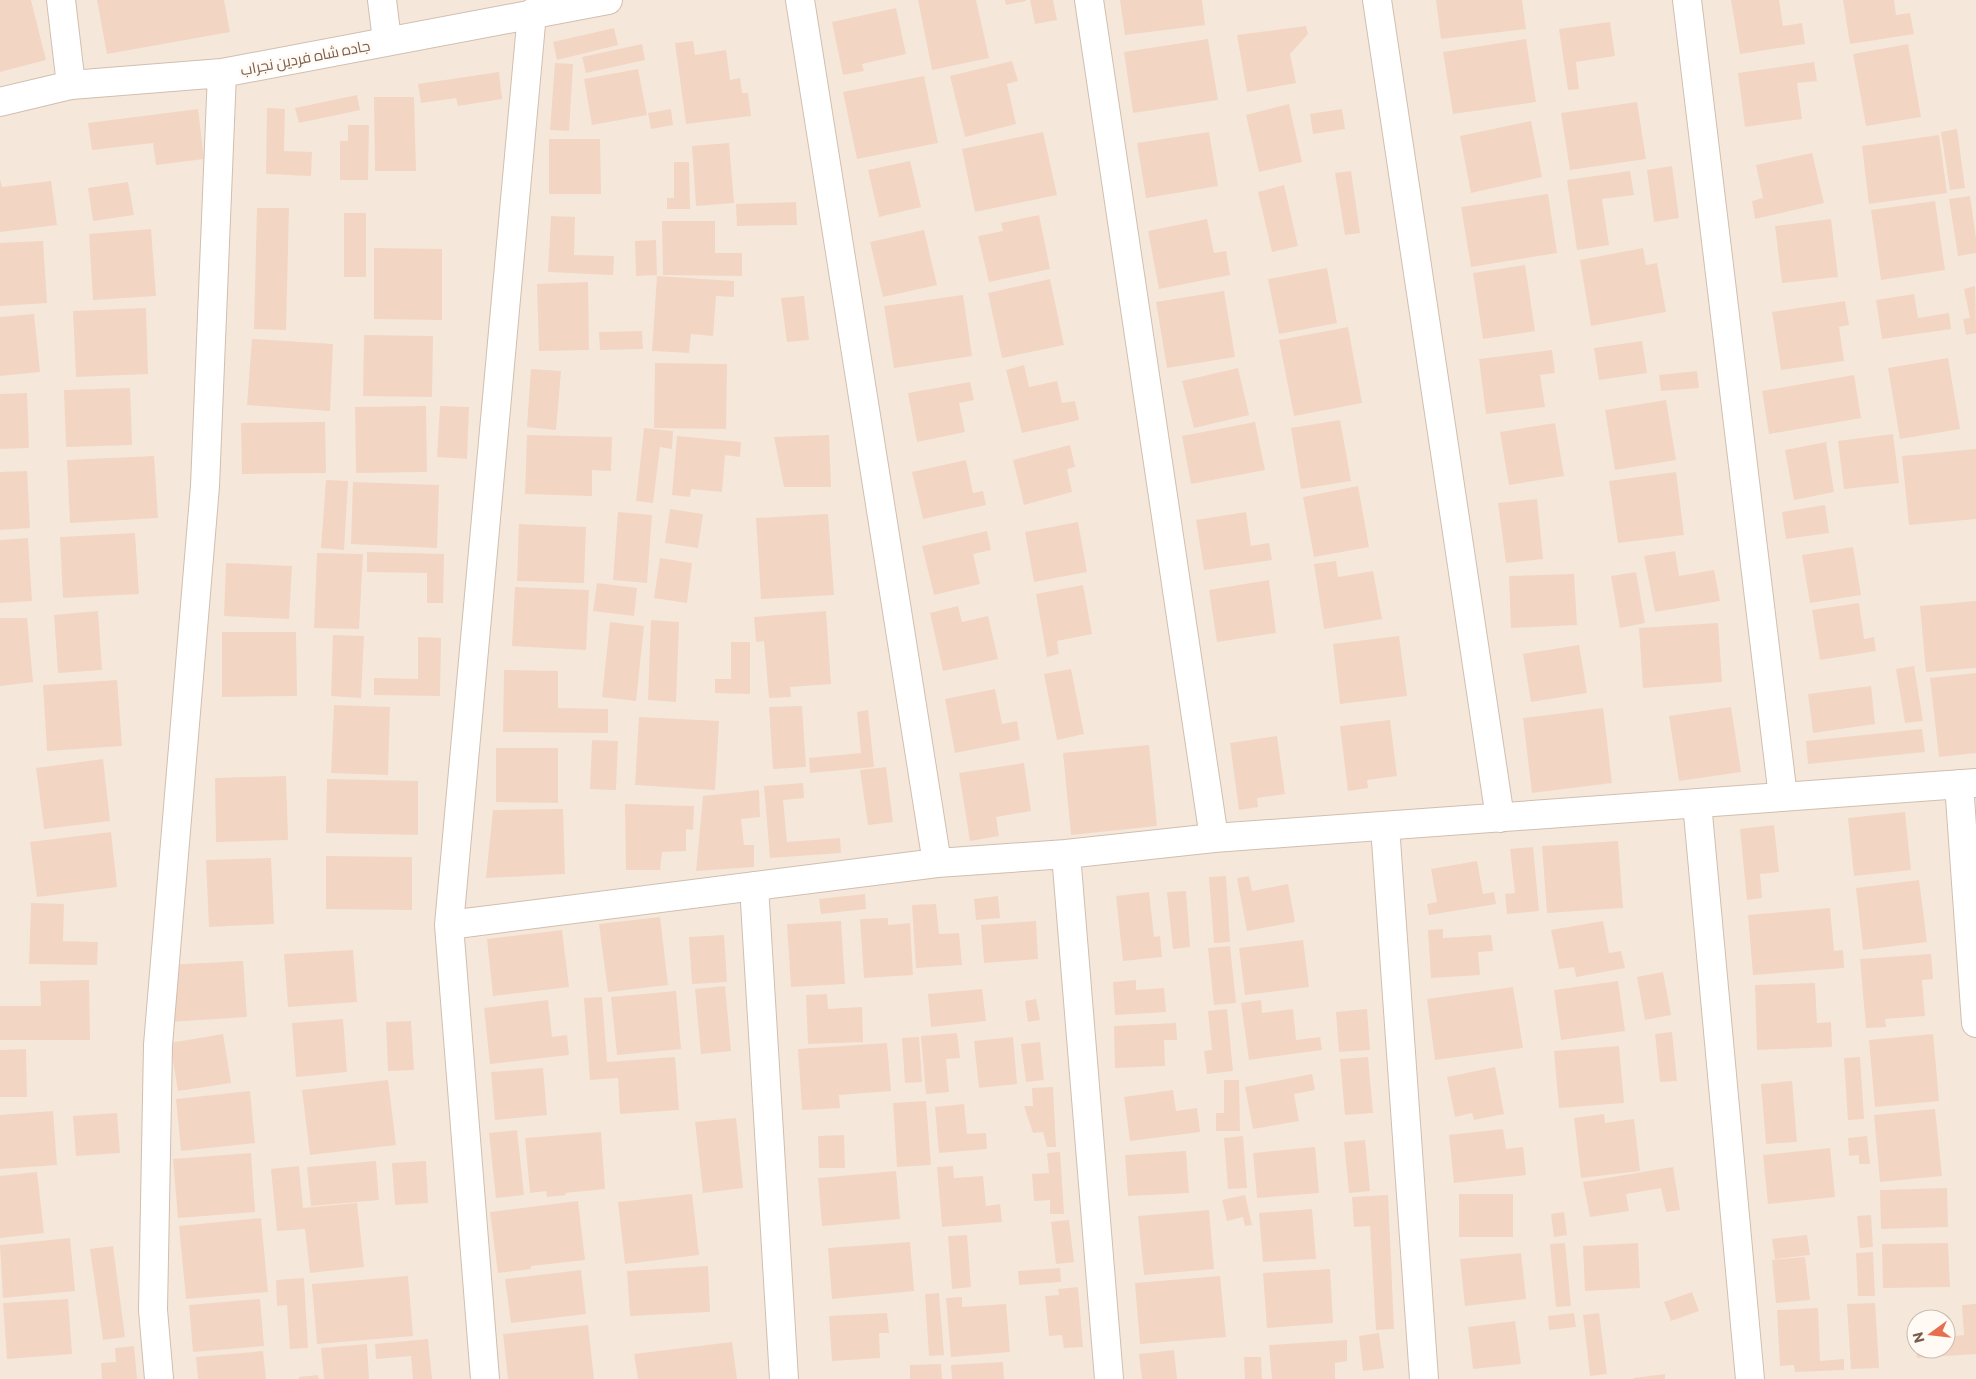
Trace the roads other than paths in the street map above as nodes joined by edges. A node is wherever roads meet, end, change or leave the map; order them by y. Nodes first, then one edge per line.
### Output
1 (61, 0) edge
2 (382, 0) edge
3 (608, 0) edge
4 (800, 0) edge
5 (1088, 0) edge
6 (1377, 0) edge
7 (1687, 0) edge
8 (532, 13) junction
9 (387, 40) junction
10 (222, 73) junction
11 (71, 85) junction
12 (0, 102) edge
13 (1968, 784) edge
14 (1783, 797) junction
15 (1696, 804) junction
16 (1500, 818) junction
17 (1386, 826) junction
18 (1214, 838) junction
19 (1066, 854) junction
20 (937, 863) junction
21 (754, 886) junction
22 (449, 925) junction
23 (1976, 1023) edge
24 (159, 1379) edge
25 (485, 1379) edge
26 (784, 1379) edge
27 (1110, 1379) edge
28 (1424, 1379) edge
29 (1750, 1379) edge

1 - 11 street
2 - 9 street
3 - 8 street, جاده شاه فردین نجراب
4 - 20 street
5 - 18 street
6 - 16 street
7 - 14 street
8 - 9 street, جاده شاه فردین نجراب
8 - 22 street
9 - 10 street, جاده شاه فردین نجراب
10 - 11 street, جاده شاه فردین نجراب
10 - 24 street
11 - 12 street, جاده شاه فردین نجراب
13 - 14 street
13 - 23 street
14 - 15 street
15 - 16 street
15 - 29 street
16 - 17 street
17 - 18 street
17 - 28 street
18 - 19 street
19 - 20 street
19 - 27 street
20 - 21 street
21 - 22 street
21 - 26 street
22 - 25 street

